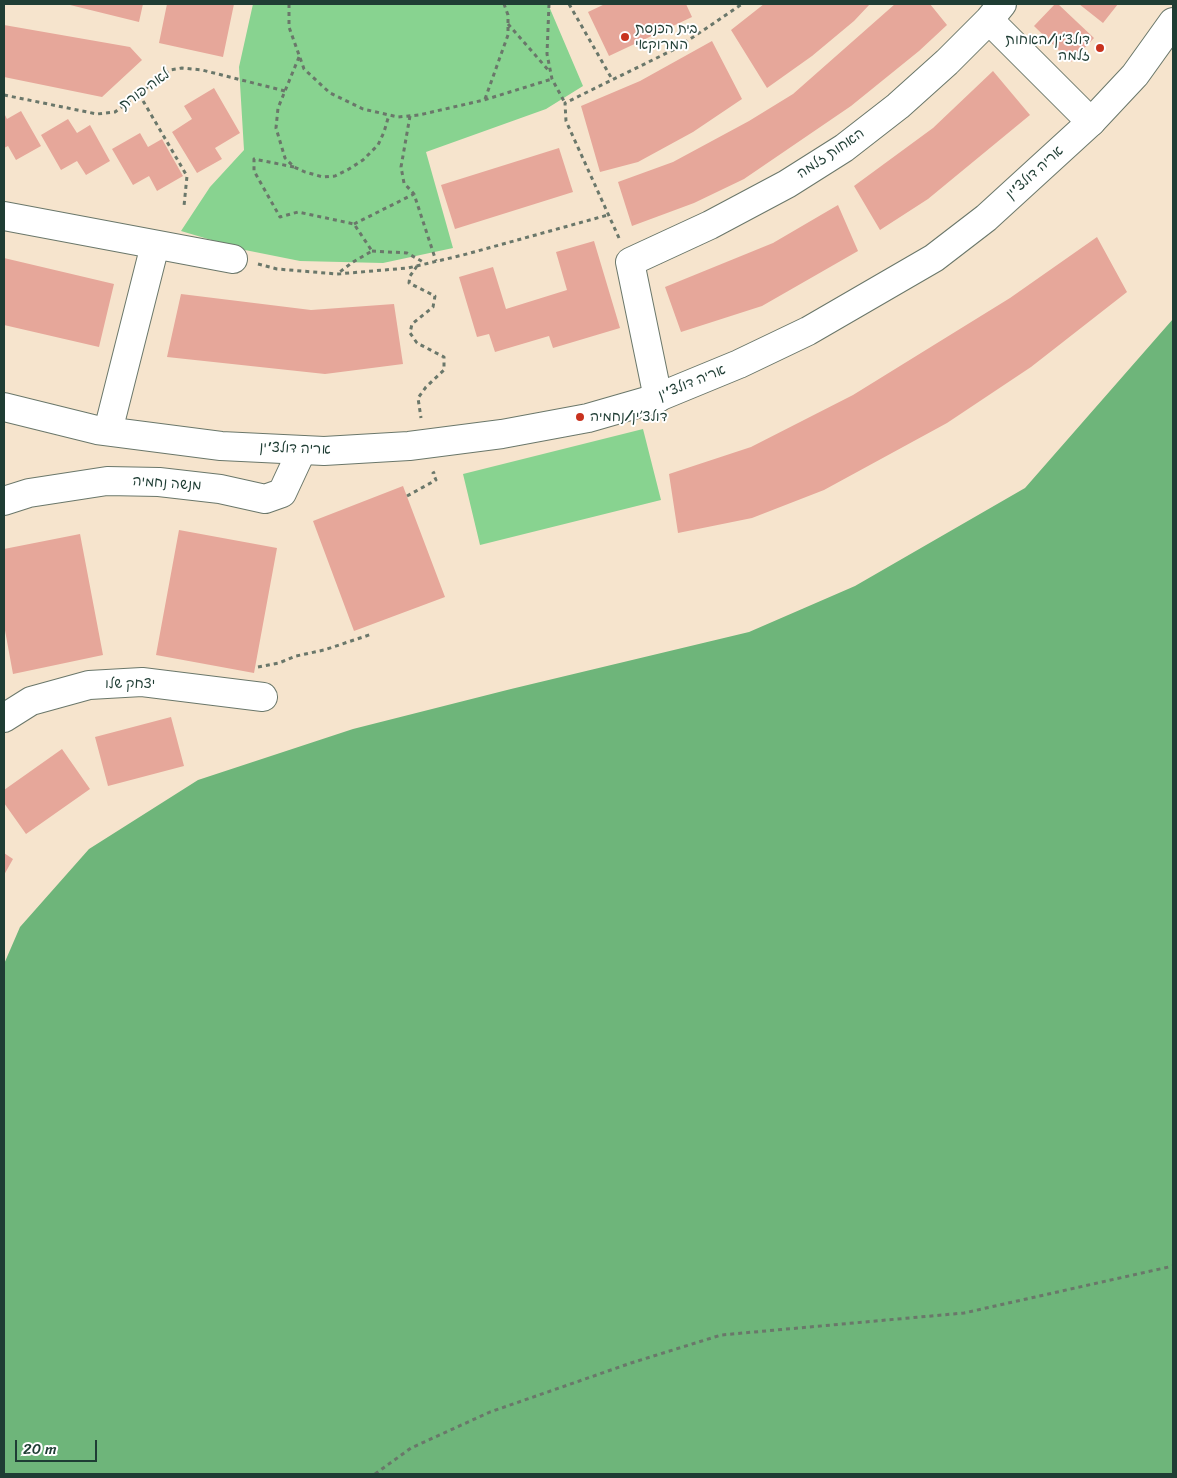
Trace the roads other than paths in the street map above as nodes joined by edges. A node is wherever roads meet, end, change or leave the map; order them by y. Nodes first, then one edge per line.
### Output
1 (995, 12) edge
2 (1173, 22) edge
3 (1091, 122) junction
4 (4, 216) edge
5 (155, 245) junction
6 (233, 259) road end
7 (658, 398) junction
8 (4, 408) edge
9 (108, 431) junction
10 (302, 450) junction
11 (4, 502) edge
12 (264, 697) dead end
13 (4, 718) edge

1 - 3 street
1 - 7 street, האחות זלמה
2 - 3 street, אריה דולצ'ין
3 - 7 street, אריה דולצ'ין
4 - 5 street
5 - 6 street
5 - 9 street
7 - 10 street, אריה דולצ'ין
8 - 9 street, אריה דולצ'ין
9 - 10 street, אריה דולצ'ין
10 - 11 street, מנשה נחמיה
12 - 13 street, יצחק שלו

